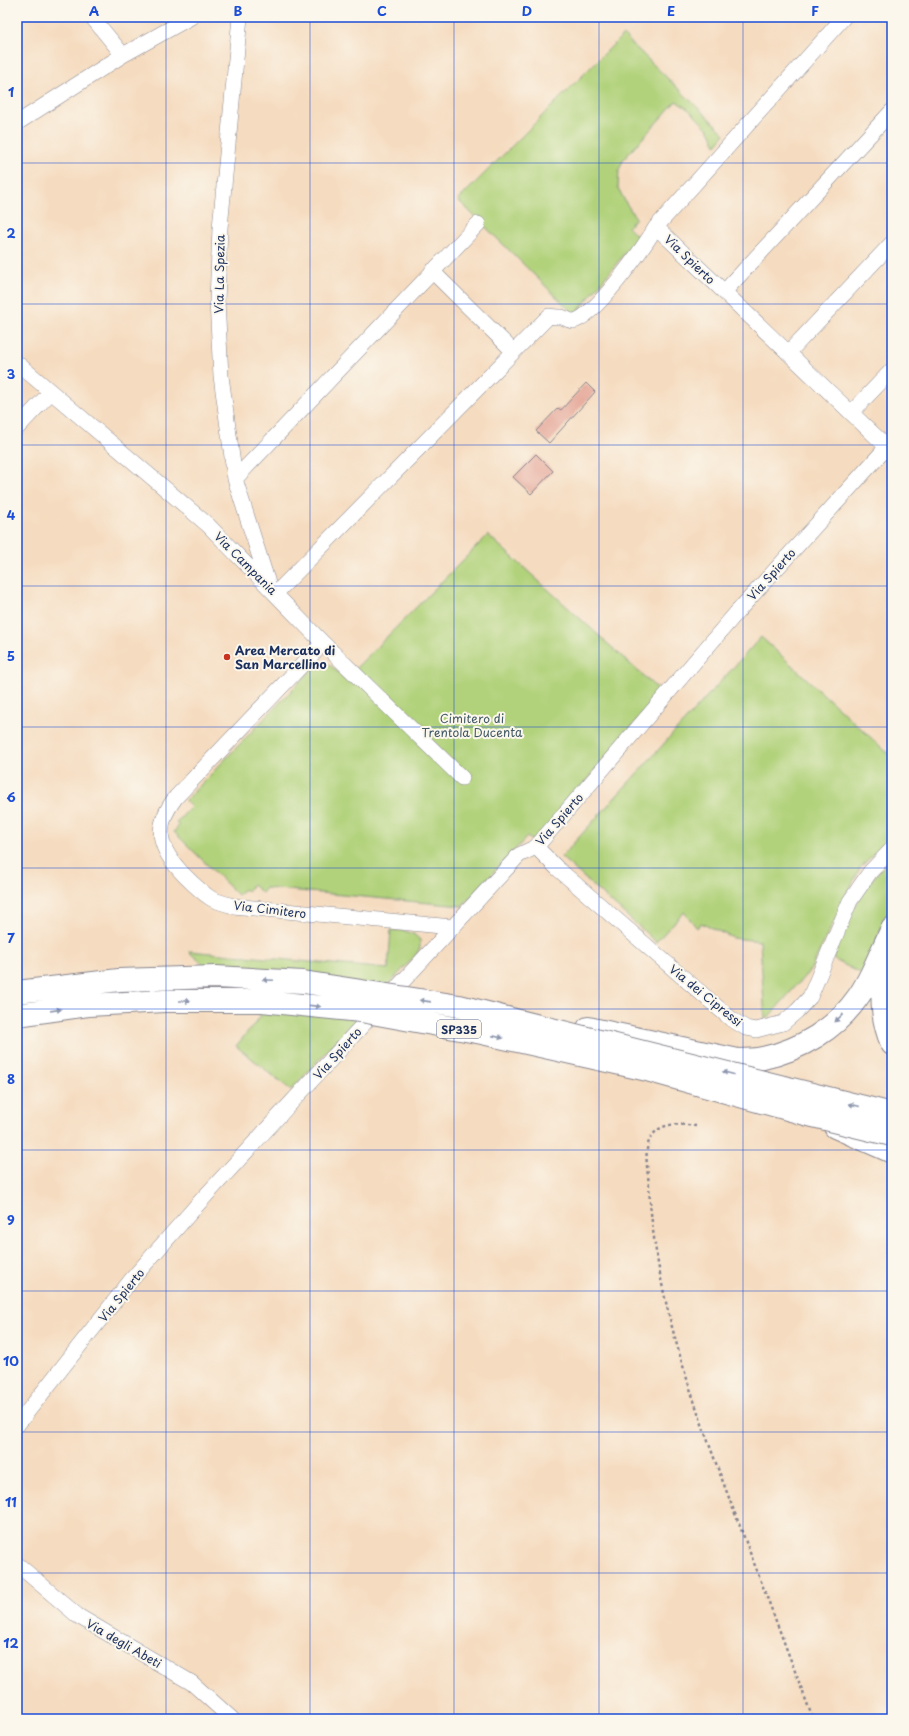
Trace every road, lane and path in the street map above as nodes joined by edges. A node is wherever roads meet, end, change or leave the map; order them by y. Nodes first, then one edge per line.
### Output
1 (92, 17) edge
2 (191, 17) edge
3 (240, 17) edge
4 (844, 17) edge
5 (123, 56) junction
6 (892, 111) edge
7 (17, 123) edge
8 (478, 224) dead end
9 (656, 226) junction
10 (892, 243) edge
11 (432, 271) junction
12 (724, 292) junction
13 (513, 351) junction
14 (789, 352) junction
15 (17, 363) edge
16 (892, 370) edge
17 (51, 392) junction
18 (852, 413) junction
19 (17, 428) edge
20 (235, 479) junction
21 (251, 529) junction
22 (235, 552) junction
23 (273, 590) junction
24 (323, 642) junction
25 (462, 778) dead end
26 (536, 847) junction
27 (892, 849) edge
28 (452, 927) junction
29 (889, 935) edge
30 (17, 992) edge
31 (459, 1006) junction
32 (17, 1015) edge
33 (892, 1044) edge
34 (805, 1114) junction
35 (892, 1114) edge
36 (696, 1126) dead end
37 (892, 1135) edge
38 (892, 1152) edge
39 (17, 1425) edge
40 (17, 1564) edge
41 (232, 1719) edge
42 (813, 1719) edge

1 - 5 street
2 - 5 street
3 - 20 street, Via La Spezia
4 - 9 street
5 - 7 street
6 - 12 street
8 - 11 street
9 - 12 street, Via Spierto
9 - 13 street
10 - 14 street
11 - 13 street
11 - 20 street
12 - 14 street, Via Spierto
13 - 23 street
14 - 18 street, Via Spierto
15 - 17 street, Via Campania
16 - 18 street
17 - 19 street
17 - 22 street, Via Campania
18 - 26 street, Via Spierto
20 - 21 street, Via La Spezia
21 - 22 street
21 - 23 street, Via La Spezia
22 - 23 street, Via Campania
23 - 24 street, Via Campania
24 - 25 street, Via Campania
24 - 28 street, Via Cimitero
26 - 27 street, Via dei Cipressi
26 - 28 street, Via Spierto
28 - 39 street, Via Spierto
29 -> 31 highway, bridge
29 - 33 highway
31 -> 30 highway, SP335, bridge
35 -> 31 highway, SP335, bridge
32 -> 34 highway, SP335, bridge
34 - 37 highway, SP335, bridge
34 - 38 highway, bridge
36 - 42 path
40 - 41 street, Via degli Abeti

